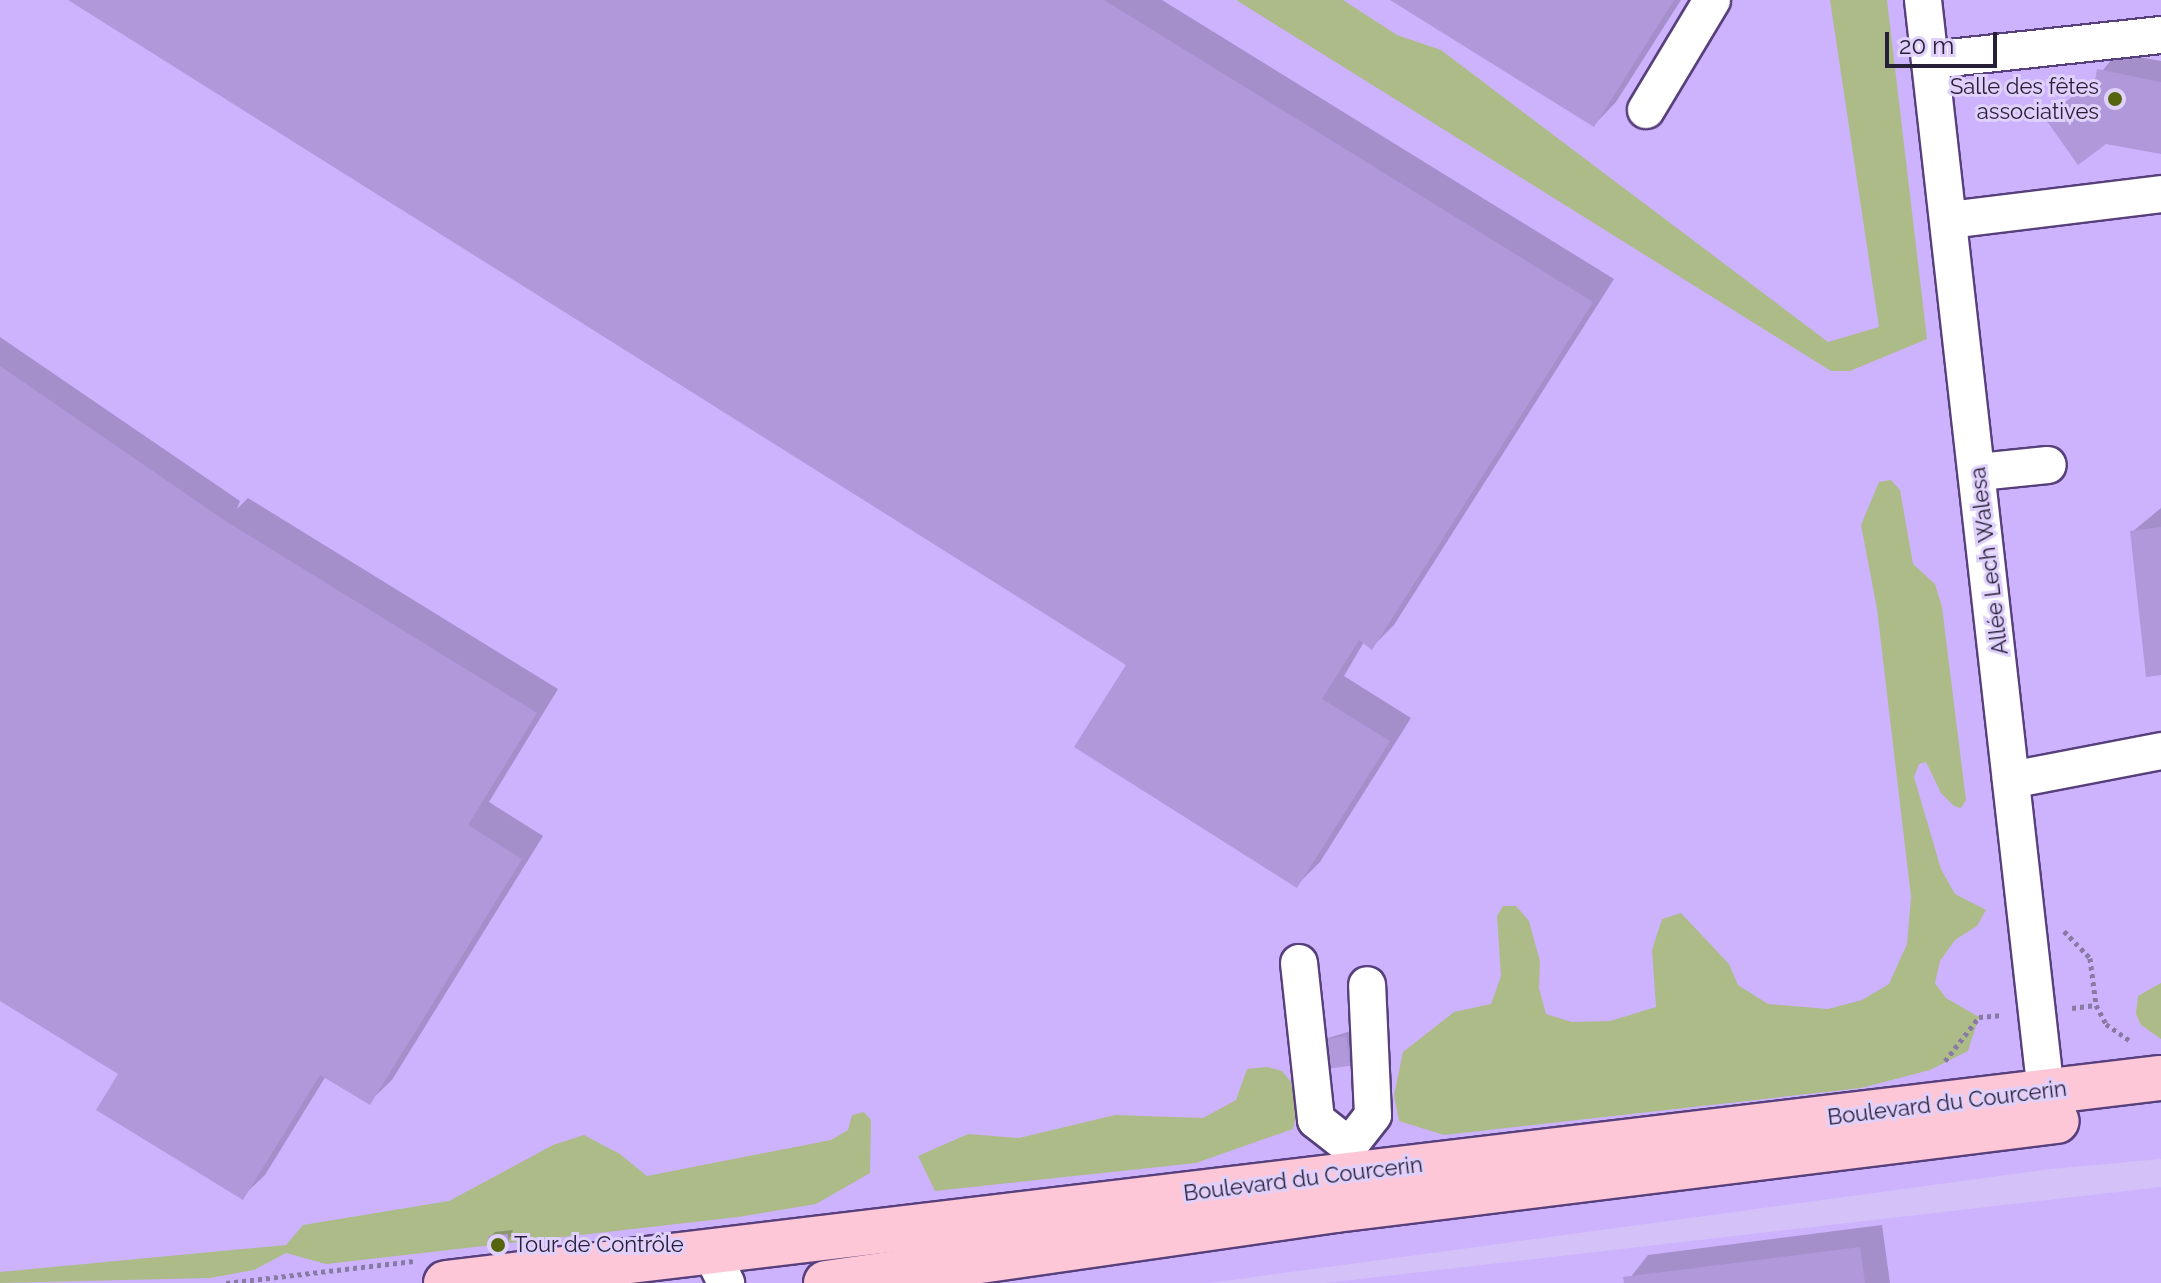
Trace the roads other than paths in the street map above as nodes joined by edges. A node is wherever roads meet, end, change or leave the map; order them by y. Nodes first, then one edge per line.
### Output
1 (1712, 0) edge
2 (1923, 0) edge
3 (2161, 35) edge
4 (1931, 60) junction
5 (1646, 110) dead end
6 (2161, 194) edge
7 (1950, 220) junction
8 (2048, 465) dead end
9 (1979, 472) junction
10 (2161, 751) edge
11 (2011, 780) junction
12 (1299, 963) dead end
13 (1367, 985) dead end
14 (2161, 1078) edge
15 (2047, 1107) junction
16 (2161, 1109) edge
17 (1354, 1160) junction
18 (1336, 1210) junction
19 (902, 1226) junction
20 (718, 1266) edge
21 (623, 1272) edge
22 (446, 1283) edge
23 (824, 1283) edge

1 - 5 street
2 - 4 street, Allée Lech Walesa
3 - 4 street
4 - 7 street, Allée Lech Walesa
6 - 7 street
7 - 9 street, Allée Lech Walesa
8 - 9 street
9 - 11 street, Allée Lech Walesa
10 - 11 street
11 - 15 street, Allée Lech Walesa
12 - 17 street
13 - 17 street
14 - 15 main road, Boulevard du Courcerin
15 - 16 main road, Boulevard du Courcerin
15 - 17 main road, Boulevard du Courcerin
15 - 18 main road, Boulevard du Courcerin
17 - 18 street
17 - 19 main road, Boulevard du Courcerin
18 - 23 main road, Boulevard du Courcerin
19 - 20 main road, Boulevard du Courcerin
19 - 23 street
20 - 21 main road, Boulevard du Courcerin
21 - 22 main road, Boulevard du Courcerin

